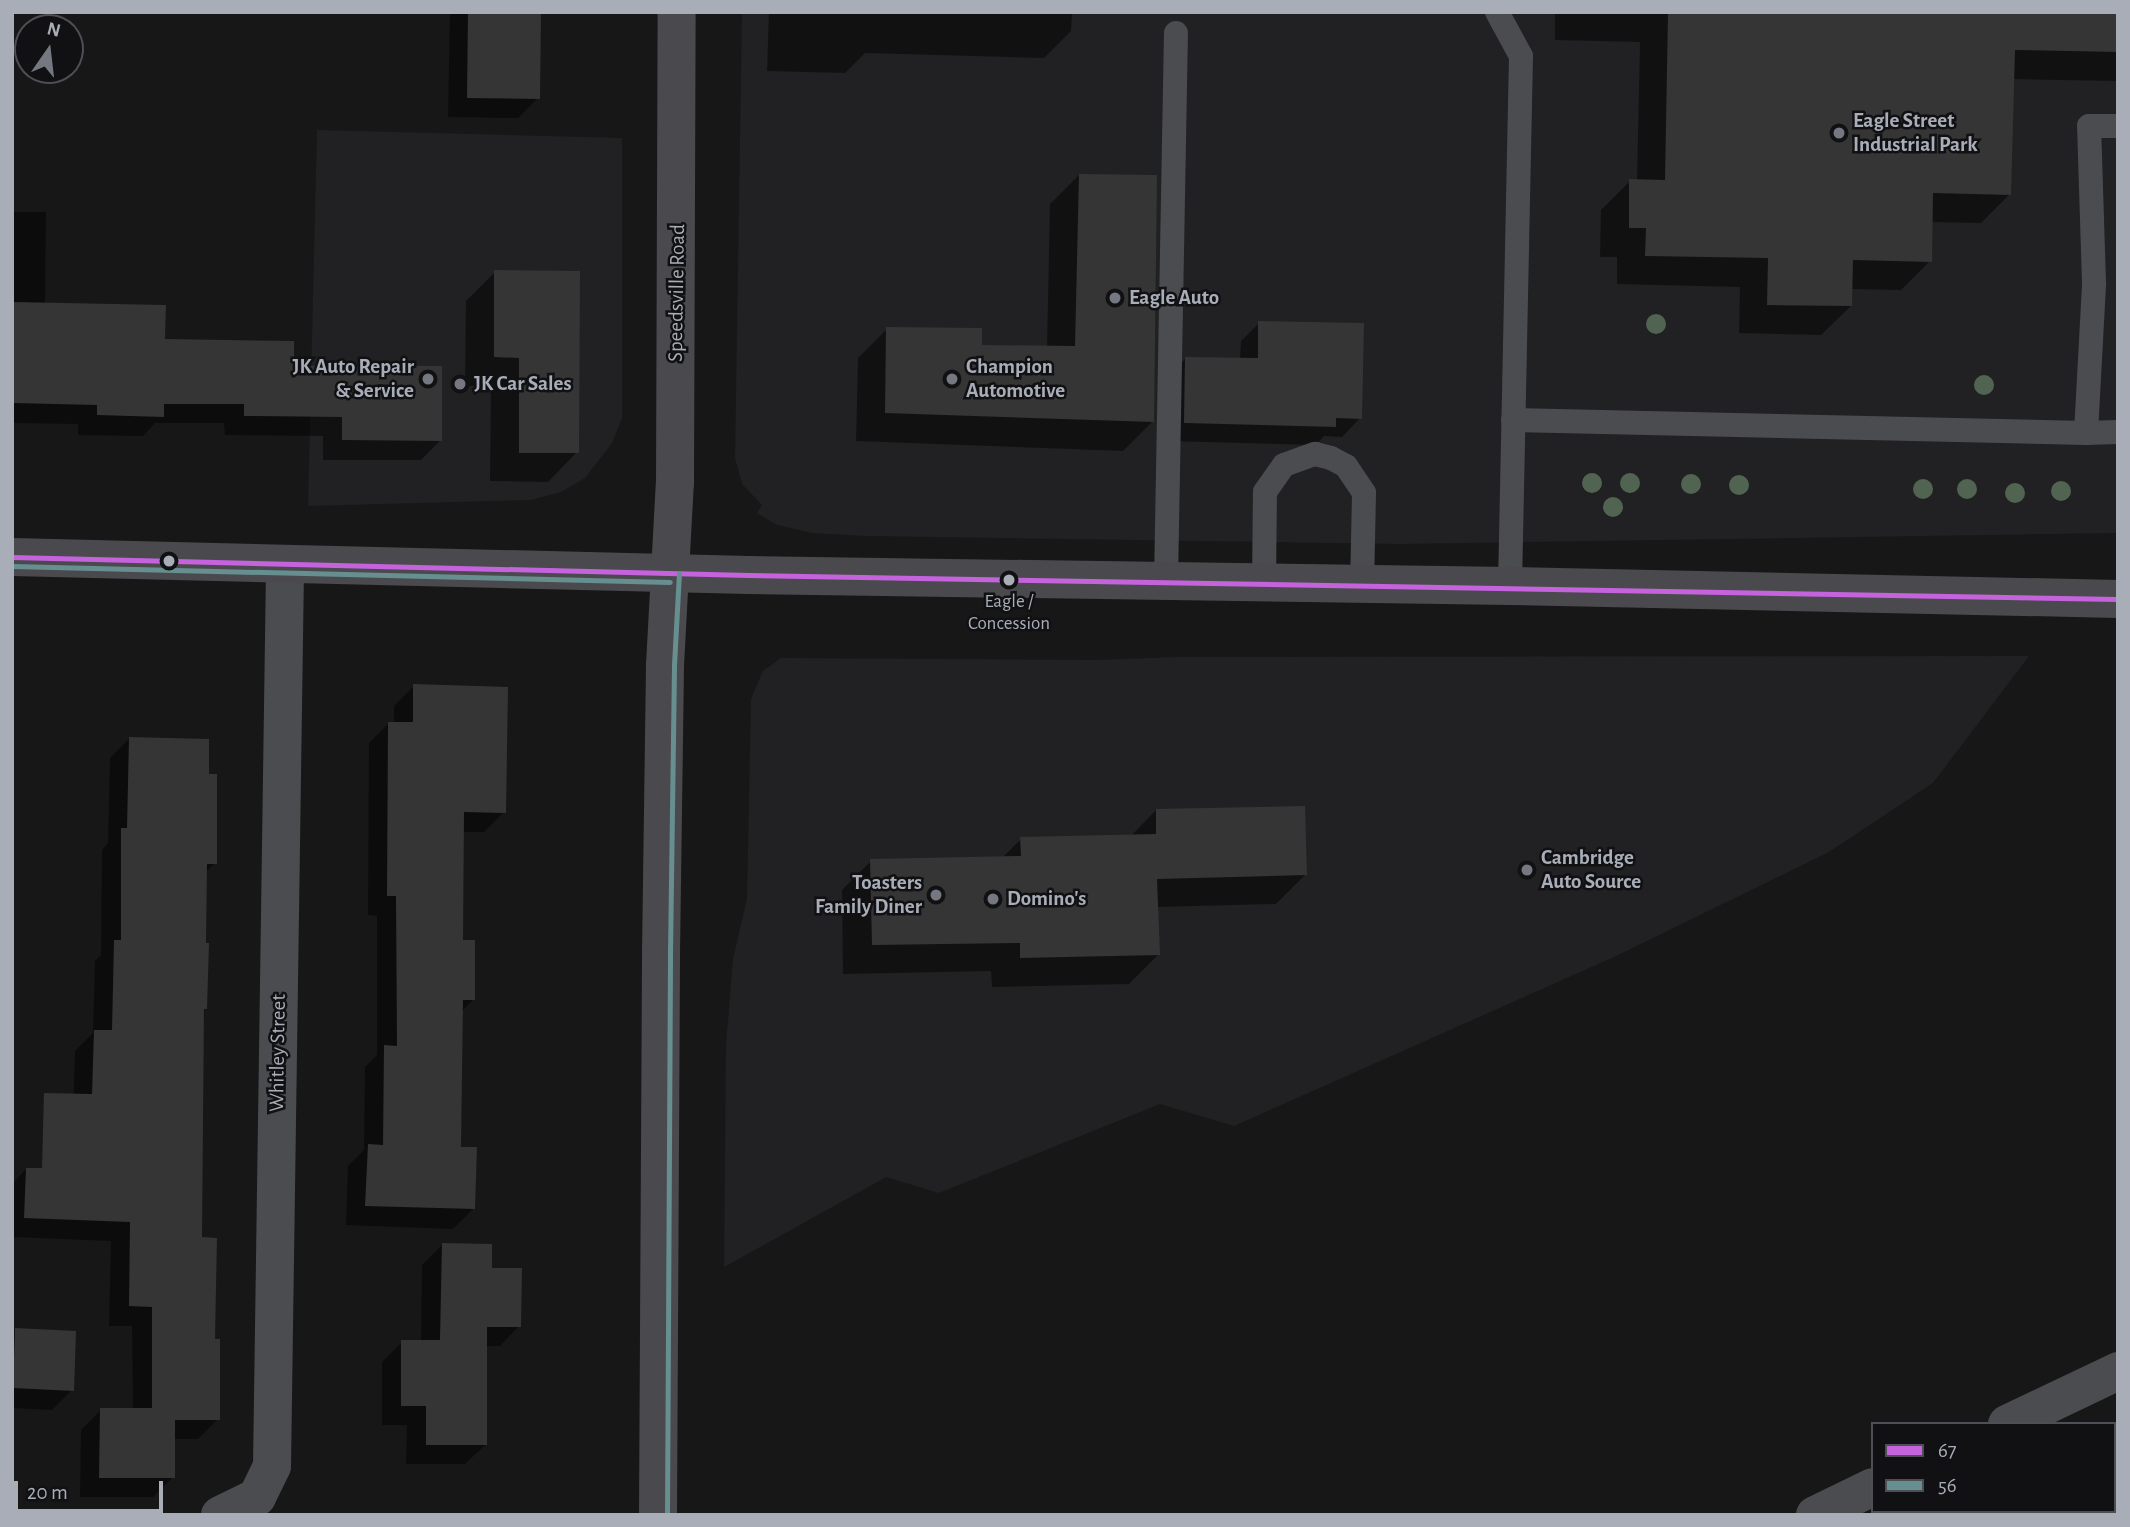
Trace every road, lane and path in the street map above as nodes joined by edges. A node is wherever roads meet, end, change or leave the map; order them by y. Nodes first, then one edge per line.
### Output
1 (677, 12) edge
2 (1497, 12) edge
3 (1176, 33) dead end
4 (2118, 126) edge
5 (1513, 420) junction
6 (2118, 432) edge
7 (2086, 433) junction
8 (12, 557) edge
9 (285, 564) junction
10 (670, 573) junction
11 (1166, 582) junction
12 (1264, 584) junction
13 (1362, 586) junction
14 (1510, 586) junction
15 (2118, 599) edge
16 (2118, 1371) edge
17 (2011, 1422) edge
18 (1871, 1489) edge
19 (220, 1515) edge
20 (658, 1515) edge
21 (1815, 1515) edge

1 - 10 main road, Speedsville Road
2 - 5 lane
3 - 11 lane
4 - 7 lane
5 - 7 lane
5 - 14 lane
6 - 7 lane
8 - 9 main road
9 - 10 main road
9 - 19 street, Whitley Street
10 - 11 main road
10 - 20 main road, Speedsville Road
11 - 12 main road
12 - 13 main road
12 - 13 lane
13 - 14 main road
14 - 15 main road
16 - 17 street
18 - 21 street

